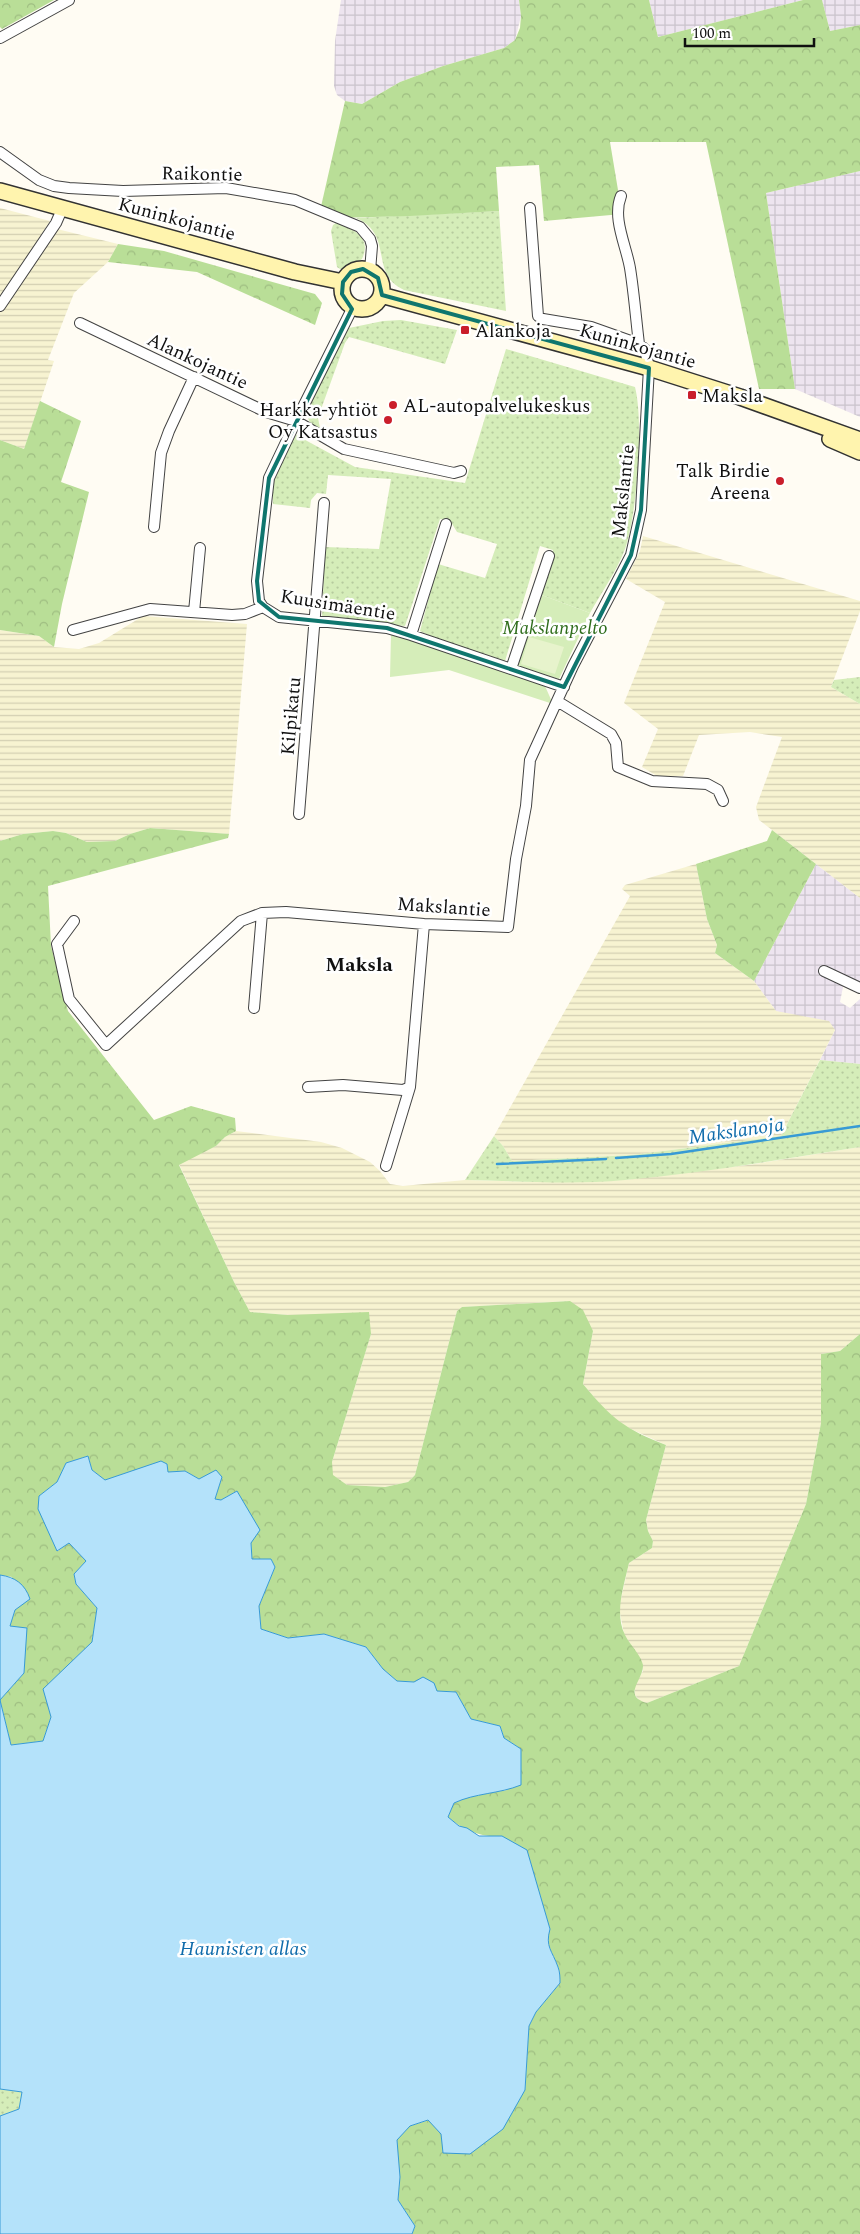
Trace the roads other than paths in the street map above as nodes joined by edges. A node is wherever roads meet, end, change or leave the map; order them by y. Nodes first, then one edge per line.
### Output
1 (69, 0) edge
2 (0, 38) edge
3 (0, 152) edge
4 (0, 191) edge
5 (621, 196) dead end
6 (63, 207) junction
7 (530, 208) dead end
8 (370, 271) junction
9 (343, 282) junction
10 (381, 295) junction
11 (0, 306) edge
12 (353, 307) junction
13 (80, 323) dead end
14 (639, 344) junction
15 (649, 368) junction
16 (194, 378) junction
17 (795, 418) junction
18 (296, 421) junction
19 (860, 440) edge
20 (860, 452) edge
21 (461, 472) dead end
22 (324, 503) dead end
23 (446, 524) dead end
24 (154, 527) dead end
25 (200, 548) dead end
26 (549, 556) dead end
27 (263, 607) junction
28 (194, 612) junction
29 (315, 622) junction
30 (73, 630) dead end
31 (412, 634) junction
32 (511, 669) junction
33 (564, 687) junction
34 (557, 701) junction
35 (723, 801) dead end
36 (299, 814) dead end
37 (262, 913) junction
38 (74, 921) dead end
39 (424, 924) junction
40 (824, 971) dead end
41 (860, 988) edge
42 (254, 1008) dead end
43 (308, 1087) dead end
44 (410, 1087) junction
45 (386, 1166) dead end

1 - 2 street
3 - 8 street, Raikontie
4 - 6 main road, Kuninkojantie
5 - 14 street
6 - 9 main road, Kuninkojantie
6 - 11 street
7 - 14 street
8 - 9 main road
8 - 10 main road
9 - 12 main road
10 - 12 main road
10 - 15 main road, Kuninkojantie
12 - 18 street
13 - 16 street, Alankojantie
14 - 15 street
15 - 17 main road, Kuninkojantie
15 - 33 street, Makslantie
16 - 18 street, Alankojantie
16 - 24 street
17 - 19 main road, Kuninkojantie
17 - 20 main road, Kuninkojantie
18 - 21 street, Alankojantie
18 - 27 street, Kuusimäentie
22 - 29 street, Kilpikatu
23 - 31 street
25 - 28 street
26 - 32 street
27 - 28 street
27 - 29 street, Kuusimäentie
28 - 30 street
29 - 31 street, Kuusimäentie
29 - 36 street, Kilpikatu
31 - 32 street, Kuusimäentie
32 - 33 street, Kuusimäentie
33 - 34 street, Makslantie
34 - 35 street
34 - 39 street, Makslantie
37 - 38 street, Makslantie
37 - 39 street, Makslantie
37 - 42 street
39 - 44 street
40 - 41 street
43 - 44 street
44 - 45 street

